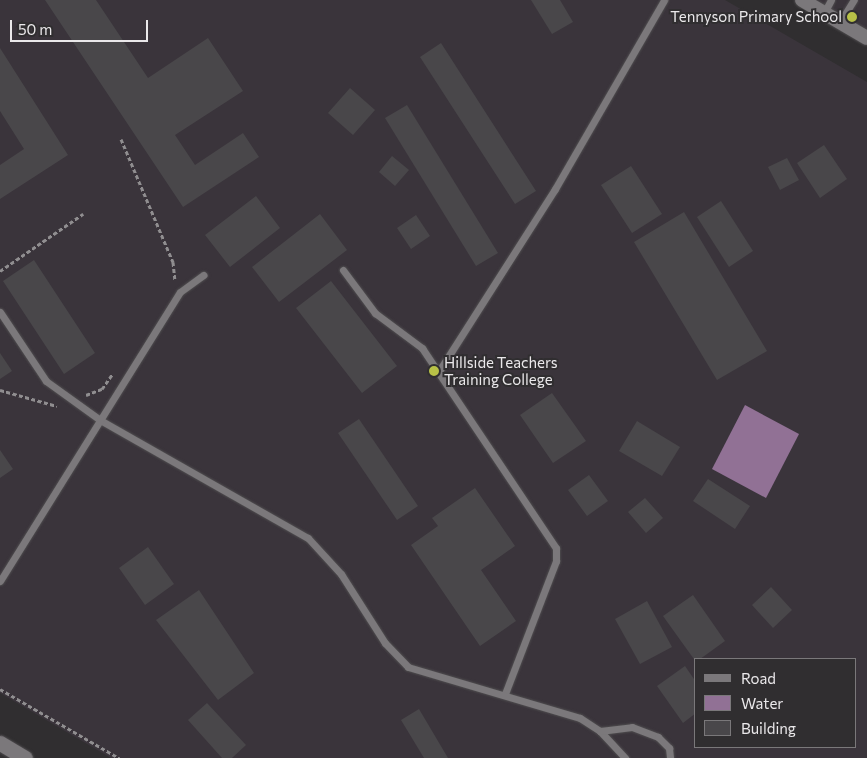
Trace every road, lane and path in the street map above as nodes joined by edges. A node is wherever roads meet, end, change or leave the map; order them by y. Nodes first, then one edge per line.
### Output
1 (664, 0) edge
2 (802, 0) edge
3 (831, 0) edge
4 (854, 0) edge
5 (824, 13) junction
6 (840, 22) junction
7 (867, 38) edge
8 (120, 139) dead end
9 (83, 214) dead end
10 (343, 270) dead end
11 (0, 271) edge
12 (203, 275) dead end
13 (170, 288) dead end
14 (0, 312) edge
15 (118, 365) dead end
16 (439, 372) junction
17 (0, 390) edge
18 (73, 401) junction
19 (100, 420) junction
20 (0, 581) edge
21 (0, 689) edge
22 (505, 694) junction
23 (600, 731) junction
24 (6, 750) edge
25 (25, 758) edge
26 (119, 758) edge
27 (625, 758) edge
28 (670, 758) edge

1 - 16 lane
2 - 5 street
3 - 5 lane
4 - 6 lane
5 - 6 street
6 - 7 street
8 - 13 path
9 - 11 path
10 - 16 lane
12 - 19 lane
14 - 18 lane
15 - 18 path
16 - 22 lane
17 - 18 path
18 - 19 lane
19 - 20 lane
19 - 22 lane
21 - 26 path
22 - 23 lane
23 - 27 lane
23 - 28 lane
24 - 25 main road

